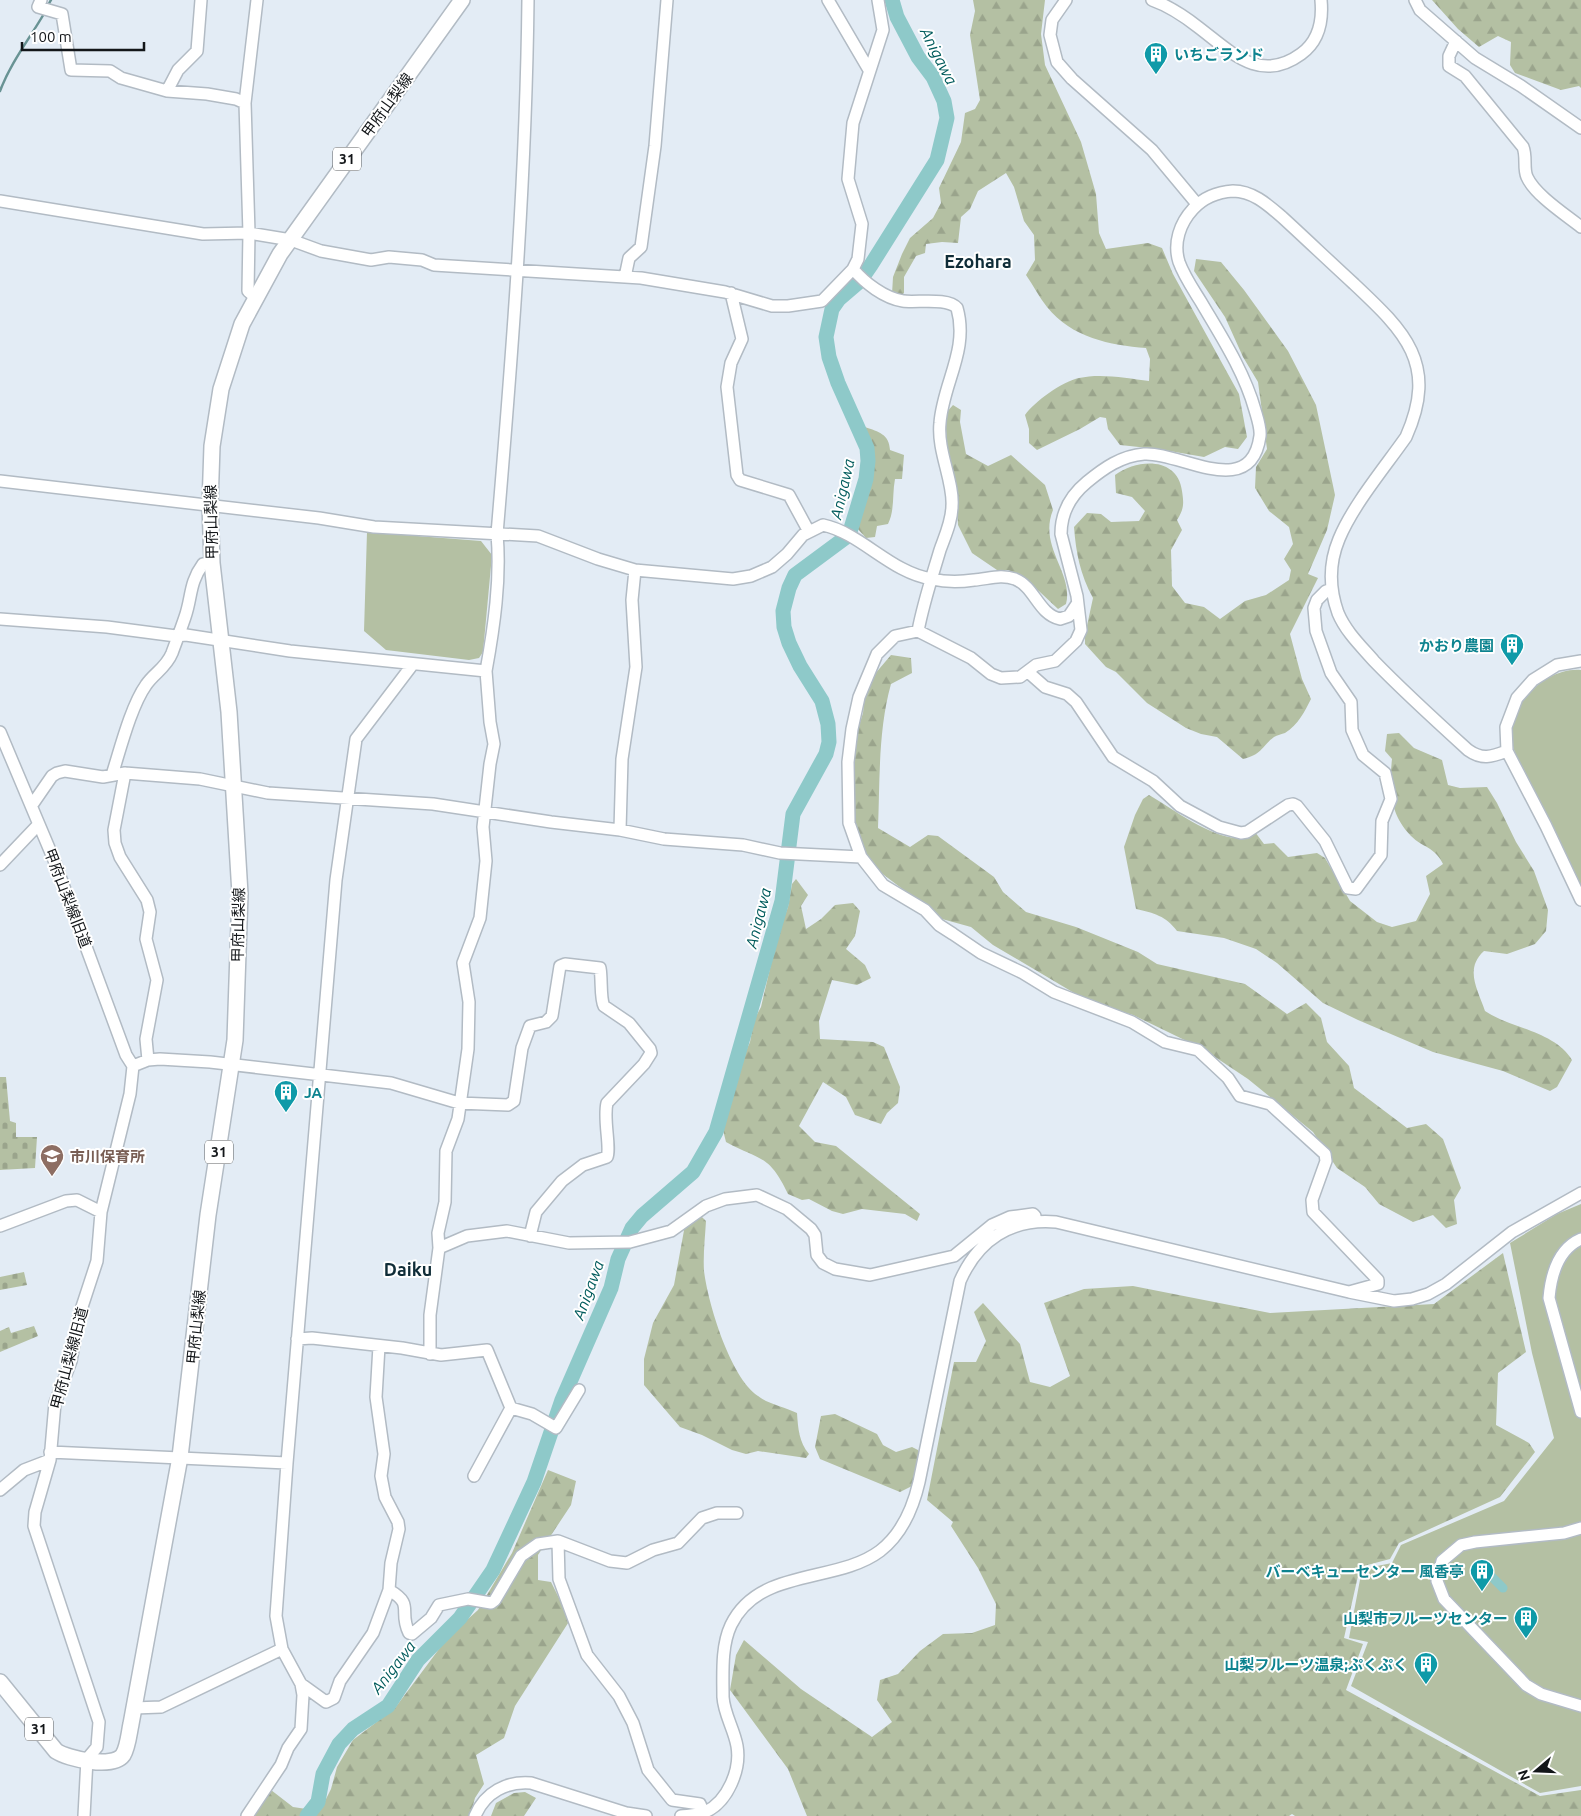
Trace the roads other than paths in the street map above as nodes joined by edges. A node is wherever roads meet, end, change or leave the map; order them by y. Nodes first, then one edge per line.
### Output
1 (201, 0) edge
2 (257, 0) edge
3 (462, 0) edge
4 (528, 0) edge
5 (668, 0) edge
6 (828, 0) edge
7 (878, 0) edge
8 (1066, 0) edge
9 (1152, 0) edge
10 (1321, 0) edge
11 (1415, 0) edge
12 (45, 7) edge
13 (1456, 41) junction
14 (869, 70) junction
15 (167, 91) junction
16 (245, 103) junction
17 (1581, 128) edge
18 (0, 201) edge
19 (1197, 204) junction
20 (1581, 227) edge
21 (249, 233) junction
22 (291, 240) junction
23 (517, 270) junction
24 (855, 272) junction
25 (625, 277) junction
26 (731, 293) junction
27 (255, 297) junction
28 (0, 480) edge
29 (210, 505) junction
30 (808, 530) junction
31 (497, 534) junction
32 (212, 563) junction
33 (634, 570) junction
34 (931, 579) junction
35 (1331, 589) junction
36 (1078, 604) junction
37 (0, 619) edge
38 (918, 631) junction
39 (176, 636) junction
40 (221, 642) junction
41 (1581, 661) edge
42 (413, 664) junction
43 (486, 671) junction
44 (1028, 672) junction
45 (0, 732) edge
46 (1507, 751) junction
47 (125, 773) junction
48 (112, 775) junction
49 (234, 785) junction
50 (348, 799) junction
51 (32, 805) junction
52 (485, 811) junction
53 (38, 825) junction
54 (620, 830) junction
55 (861, 857) junction
56 (0, 865) edge
57 (1581, 900) edge
58 (148, 1060) junction
59 (133, 1066) junction
60 (230, 1066) junction
61 (319, 1074) junction
62 (459, 1103) junction
63 (1581, 1193) edge
64 (101, 1212) junction
65 (1040, 1220) junction
66 (0, 1226) edge
67 (530, 1236) junction
68 (1581, 1238) edge
69 (439, 1248) junction
70 (1349, 1292) junction
71 (297, 1339) junction
72 (379, 1346) junction
73 (430, 1354) junction
74 (579, 1390) dead end
75 (510, 1408) junction
76 (1581, 1412) edge
77 (50, 1456) junction
78 (180, 1457) junction
79 (286, 1463) junction
80 (474, 1476) dead end
81 (0, 1490) edge
82 (737, 1513) dead end
83 (1581, 1528) edge
84 (558, 1541) junction
85 (389, 1590) junction
86 (282, 1649) junction
87 (0, 1682) edge
88 (301, 1684) junction
89 (1581, 1706) edge
90 (134, 1708) junction
91 (87, 1760) junction
92 (705, 1814) edge
93 (84, 1816) edge
94 (247, 1816) edge
95 (475, 1816) edge
96 (646, 1816) edge
97 (681, 1816) edge

1 - 15 street
2 - 16 street
3 - 22 main road, 甲府山梨線 / 31
4 - 23 street
5 - 25 street
6 - 14 street
7 - 14 street
8 - 19 street
9 - 10 street
11 - 13 street
12 - 15 street
13 - 17 street
13 - 20 street
14 - 24 street
15 - 16 street
16 - 21 street
18 - 21 street
19 - 35 street
19 - 36 street
21 - 22 street
21 - 27 street
22 - 23 street
22 - 27 main road, 甲府山梨線 / 31
23 - 25 street
23 - 31 street
24 - 26 street
24 - 34 street
25 - 26 street
26 - 30 street
27 - 29 main road, 甲府山梨線 / 31
28 - 29 street
29 - 31 street
29 - 32 main road, 甲府山梨線 / 31
30 - 33 street
30 - 34 street
31 - 33 street
31 - 43 street
32 - 39 street
32 - 40 main road, 甲府山梨線 / 31
33 - 54 street
34 - 36 street
34 - 38 street
35 - 44 street
35 - 46 street
36 - 44 street
37 - 39 street
38 - 44 street
38 - 55 street
39 - 40 street
39 - 48 street
40 - 42 street
40 - 49 main road, 甲府山梨線 / 31
41 - 46 street
42 - 43 street
42 - 50 street
43 - 52 street
45 - 51 street, 甲府山梨線旧道
46 - 57 street
47 - 48 street
47 - 49 street
47 - 58 street
48 - 51 street
49 - 50 street
49 - 60 main road, 甲府山梨線 / 31
50 - 52 street
50 - 61 street
51 - 53 street, 甲府山梨線旧道
52 - 54 street
52 - 62 street
53 - 56 street
53 - 59 street, 甲府山梨線旧道
54 - 55 street
55 - 70 street
58 - 59 street
58 - 60 street
59 - 64 street, 甲府山梨線旧道
60 - 61 street
60 - 78 main road, 甲府山梨線 / 31
61 - 62 street
61 - 71 street
62 - 67 street
62 - 69 street
63 - 70 street
64 - 66 street
64 - 77 street, 甲府山梨線旧道
65 - 67 street
65 - 70 street
65 - 92 street
67 - 69 street
68 - 76 street
69 - 73 street
71 - 72 street
71 - 79 street
72 - 73 street
72 - 85 street
73 - 75 street
74 - 75 street
75 - 80 street
77 - 78 street
77 - 81 street
77 - 91 street, 甲府山梨線旧道
78 - 79 street
78 - 90 main road, 甲府山梨線 / 31
79 - 86 street
82 - 84 street
83 - 89 street
84 - 85 street
84 - 92 street
85 - 88 street
86 - 88 street
86 - 90 street
87 - 91 main road, 甲府山梨線 / 31
88 - 94 street
90 - 91 main road, 甲府山梨線 / 31
91 - 93 street
92 - 97 street
95 - 96 street

